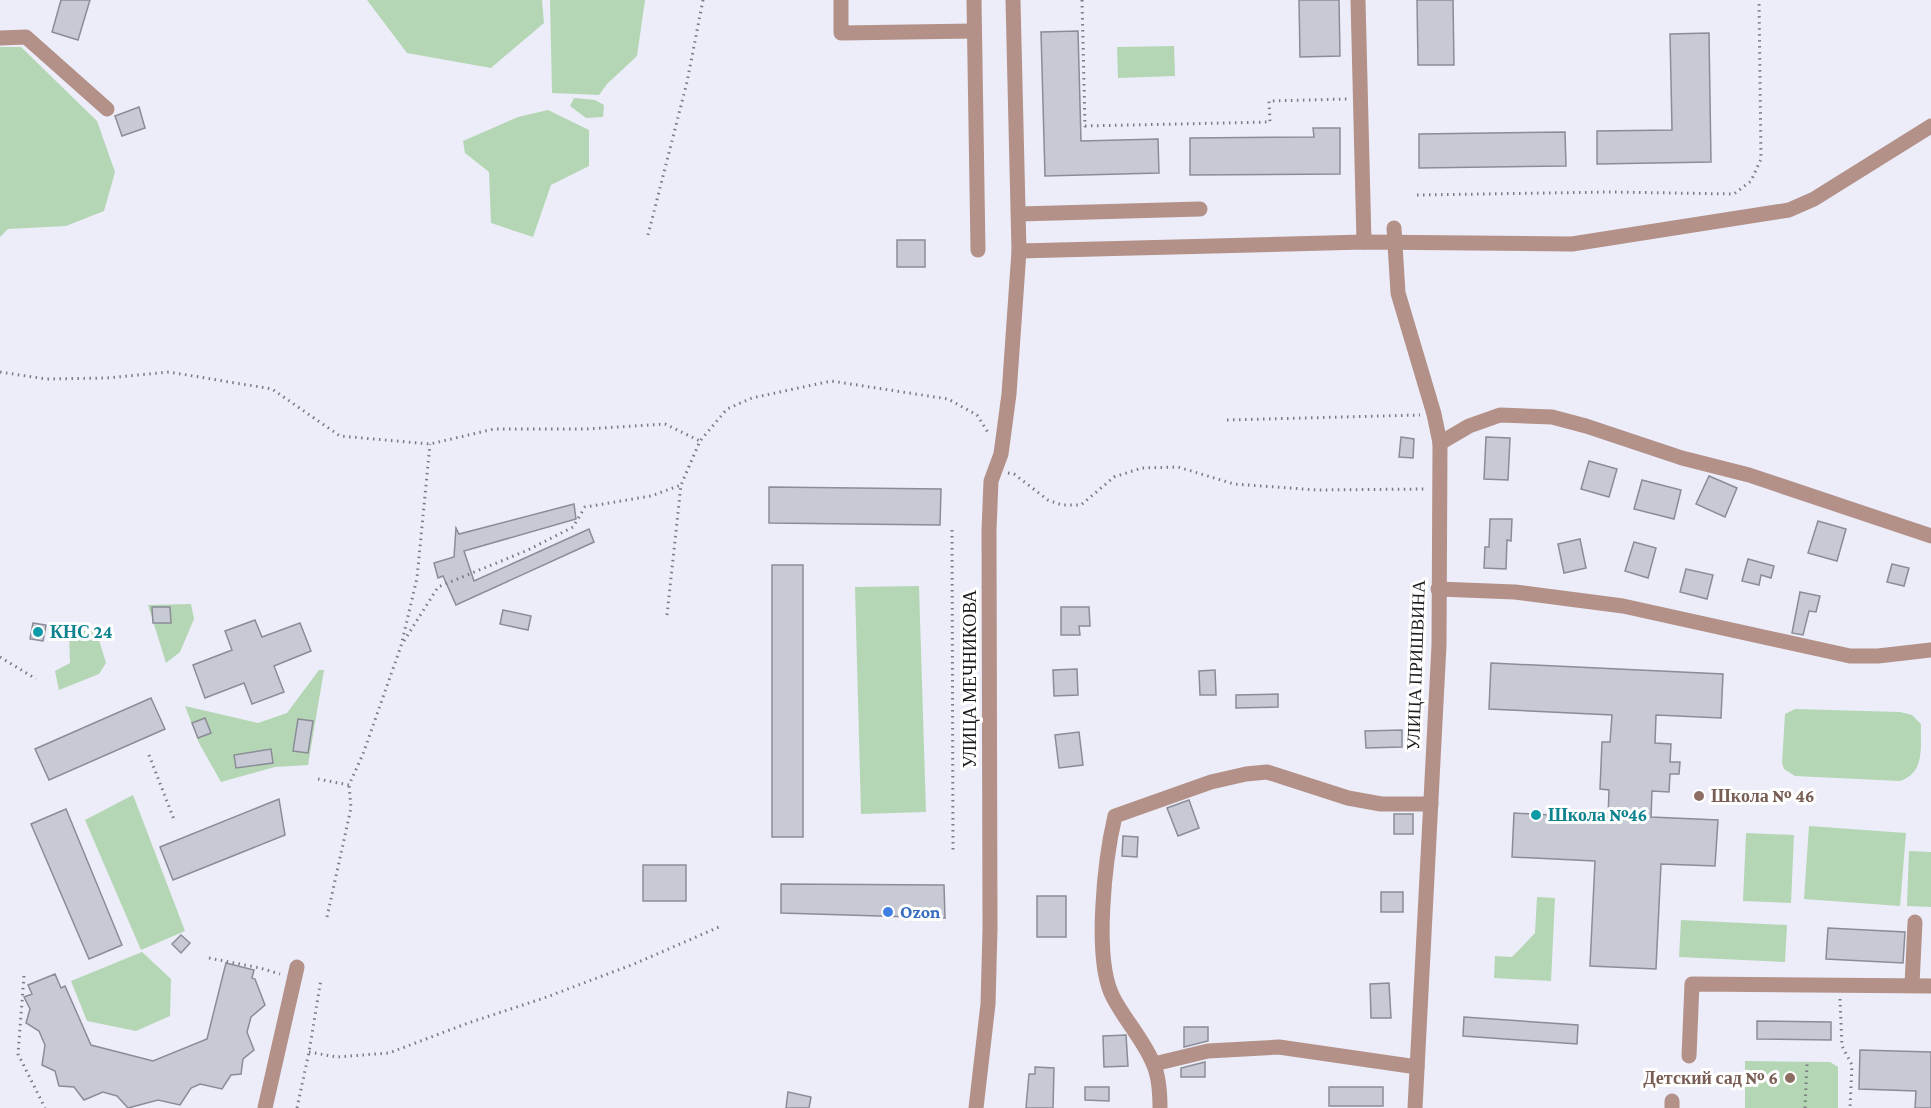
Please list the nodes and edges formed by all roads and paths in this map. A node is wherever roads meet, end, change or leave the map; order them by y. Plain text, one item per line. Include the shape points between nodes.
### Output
1 (703, 0) edge
2 (841, 0) edge
3 (974, 0) edge
4 (1012, 0) edge
5 (1082, 0) edge
6 (1358, 0) edge
7 (1759, 0) edge
8 (974, 31) junction
9 (0, 38) edge
10 (1361, 99) junction
11 (107, 109) dead end
12 (1931, 126) edge
13 (1417, 195) dead end
14 (1200, 209) dead end
15 (1018, 214) junction
16 (648, 235) dead end
17 (1394, 236) junction
18 (1364, 243) junction
19 (978, 250) dead end
20 (1019, 251) junction
21 (0, 372) edge
22 (1434, 414) junction
23 (1227, 420) dead end
24 (700, 441) junction
25 (1440, 443) junction
26 (430, 444) junction
27 (989, 445) dead end
28 (991, 481) junction
29 (681, 485) junction
30 (1439, 489) junction
31 (952, 530) dead end
32 (1931, 536) edge
33 (1438, 589) junction
34 (667, 615) dead end
35 (401, 646) junction
36 (1931, 650) edge
37 (0, 657) edge
38 (36, 679) dead end
39 (149, 755) dead end
40 (318, 779) dead end
41 (349, 785) junction
42 (1431, 804) junction
43 (175, 822) dead end
44 (953, 852) dead end
45 (327, 916) dead end
46 (1915, 922) dead end
47 (719, 927) dead end
48 (209, 958) dead end
49 (290, 972) joint
50 (24, 976) dead end
51 (321, 979) dead end
52 (1839, 985) junction
53 (1912, 985) junction
54 (1931, 986) edge
55 (309, 1052) junction
56 (1689, 1056) dead end
57 (1154, 1064) junction
58 (1806, 1064) dead end
59 (1417, 1067) junction
60 (45, 1108) edge
61 (265, 1108) edge
62 (297, 1108) edge
63 (976, 1108) edge
64 (1160, 1108) edge
65 (1415, 1108) edge
66 (1805, 1108) edge
67 (1850, 1108) edge

1 - 16 path via 687,82
2 - 8 street via 841,33
3 - 8 street
4 - 15 street, УЛИЦА МЕЧНИКОВА
5 - 10 path via 1085,126 1270,122 1269,101
6 - 10 street
7 - 13 path via 1761,159 1751,181 1734,194
8 - 19 street
9 - 11 street via 26,37
10 - 18 street
12 - 17 street via 1814,199 1789,210 1572,244
14 - 15 street
15 - 20 street, УЛИЦА МЕЧНИКОВА
17 - 18 street
17 - 22 street, УЛИЦА ПРИШВИНА via 1398,293
18 - 20 street
20 - 28 street, УЛИЦА МЕЧНИКОВА via 1003,444
21 - 26 path via 46,379 169,372 272,389 340,436
22 - 23 path
22 - 25 street, УЛИЦА ПРИШВИНА
24 - 26 path via 665,424 495,429
24 - 27 path via 727,409 752,398 831,381 948,399 977,415 989,433
24 - 29 path
25 - 30 street, УЛИЦА ПРИШВИНА
25 - 32 street via 1469,426 1500,415 1552,417 1749,475
26 - 35 path via 417,578
28 - 30 path via 999,473 1014,474 1048,500 1062,505 1081,505 1114,477 1142,468 1178,467 1234,484 1317,490
28 - 63 street, УЛИЦА МЕЧНИКОВА via 990,929 988,1004
29 - 34 path
29 - 35 path via 651,496 585,507 573,527 438,587
30 - 33 street, УЛИЦА ПРИШВИНА
31 - 44 path
33 - 36 street via 1515,592 1623,606 1850,656
33 - 42 street, УЛИЦА ПРИШВИНА
35 - 41 path
37 - 38 path
39 - 43 path
40 - 41 path
41 - 45 path via 351,808
42 - 57 street via 1381,804 1348,798 1267,772 1211,782 1115,816 1101,937 1104,966 1112,995
42 - 59 street, УЛИЦА ПРИШВИНА
46 - 53 street
47 - 55 path via 634,964 389,1053 338,1057
48 - 49 path
49 - 61 street
50 - 60 path via 18,1054
51 - 55 path
52 - 53 street
52 - 56 street via 1692,984
52 - 67 path via 1842,1046 1852,1065
53 - 54 street
55 - 62 path
57 - 59 street via 1208,1051 1279,1047
57 - 64 street
58 - 66 path
59 - 65 street, УЛИЦА ПРИШВИНА

